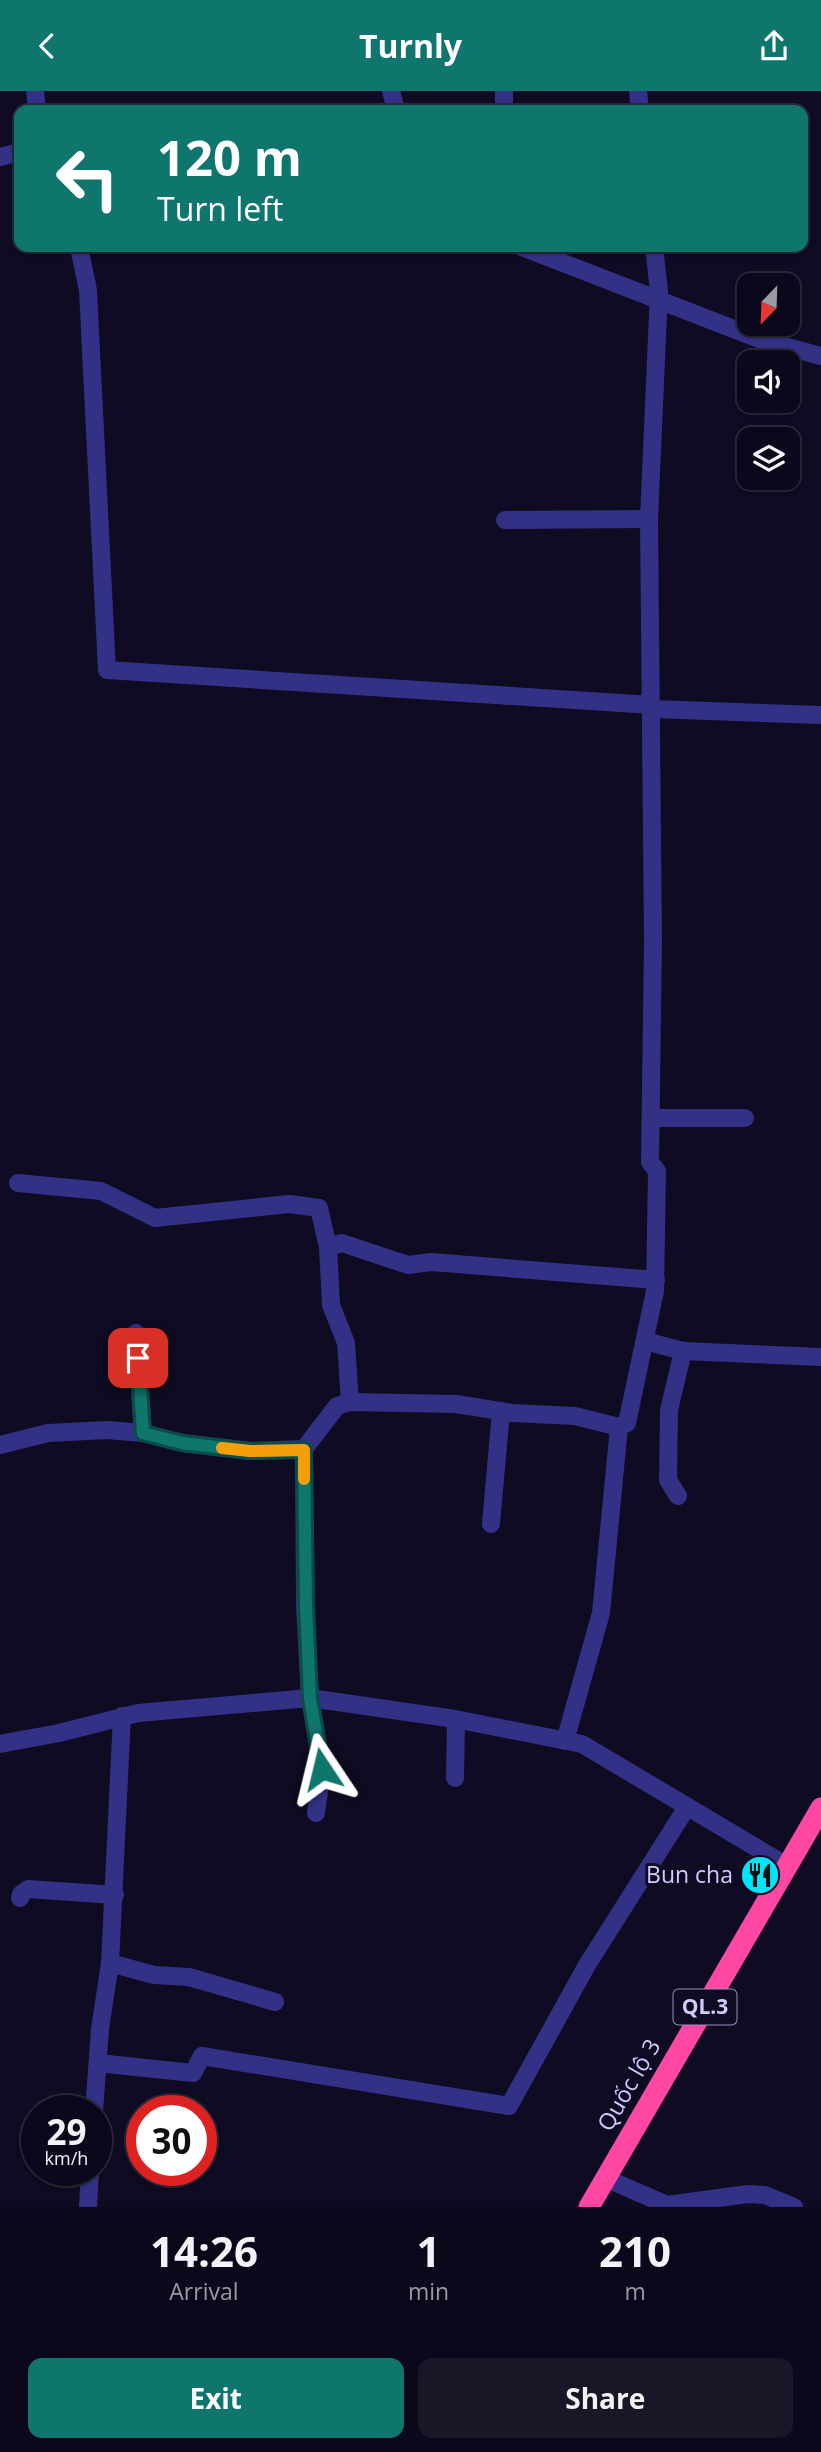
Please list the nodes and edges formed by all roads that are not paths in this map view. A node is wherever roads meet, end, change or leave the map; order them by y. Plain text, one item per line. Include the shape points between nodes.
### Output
1 (80, 252) edge
2 (535, 252) edge
3 (654, 252) edge
4 (659, 300) junction
5 (821, 356) edge
6 (649, 519) junction
7 (505, 520) dead end
8 (652, 707) junction
9 (821, 715) edge
10 (651, 1118) junction
11 (745, 1118) dead end
12 (18, 1183) dead end
13 (328, 1247) junction
14 (656, 1280) junction
15 (136, 1333) dead end
16 (645, 1341) junction
17 (683, 1351) junction
18 (821, 1357) edge
19 (350, 1402) junction
20 (501, 1411) junction
21 (619, 1427) junction
22 (143, 1433) junction
23 (0, 1445) edge
24 (304, 1450) junction
25 (678, 1496) dead end
26 (491, 1524) dead end
27 (310, 1698) junction
28 (121, 1716) junction
29 (456, 1720) junction
30 (565, 1741) junction
31 (0, 1744) edge
32 (455, 1777) dead end
33 (687, 1807) junction
34 (821, 1808) edge
35 (316, 1813) dead end
36 (787, 1866) junction
37 (115, 1895) junction
38 (20, 1898) dead end
39 (110, 1962) junction
40 (275, 2002) dead end
41 (98, 2063) junction
42 (95, 2095) edge
43 (605, 2178) junction
44 (89, 2186) edge
45 (88, 2207) edge
46 (589, 2207) edge
47 (794, 2207) edge

1 - 8 street via 88,290 107,670
2 - 4 street
3 - 4 street
4 - 5 street via 762,340
4 - 6 street
6 - 7 street
6 - 8 street
8 - 9 street
8 - 10 street
10 - 11 street
10 - 14 street via 650,1162 657,1171
12 - 13 street via 101,1191 155,1218 289,1204 319,1208
13 - 14 street via 342,1243 408,1265 431,1262
13 - 19 street via 331,1305 346,1343
14 - 16 street
15 - 22 street
16 - 17 street
16 - 21 street via 627,1423
17 - 18 street
17 - 25 street via 669,1410 668,1480
19 - 20 street via 456,1404
19 - 24 street via 337,1406
20 - 21 street via 575,1416
20 - 26 street
21 - 30 street via 601,1613
22 - 23 street via 48,1433
22 - 24 street via 250,1451
24 - 27 street
27 - 28 street
27 - 29 street
27 - 35 street via 322,1769
28 - 31 street
28 - 37 street
29 - 30 street
29 - 32 street
30 - 33 street via 582,1744
33 - 36 street
33 - 41 street via 587,1965 509,2106 202,2056 193,2073
34 - 36 highway, Quốc lộ 3 / QL.3
36 - 43 highway, Quốc lộ 3 / QL.3
37 - 38 street via 28,1889
37 - 39 street
39 - 40 street via 155,1975 189,1977
39 - 41 street
41 - 42 street
43 - 46 highway, Quốc lộ 3 / QL.3
43 - 47 street via 667,2205 748,2194 765,2195
44 - 45 street

